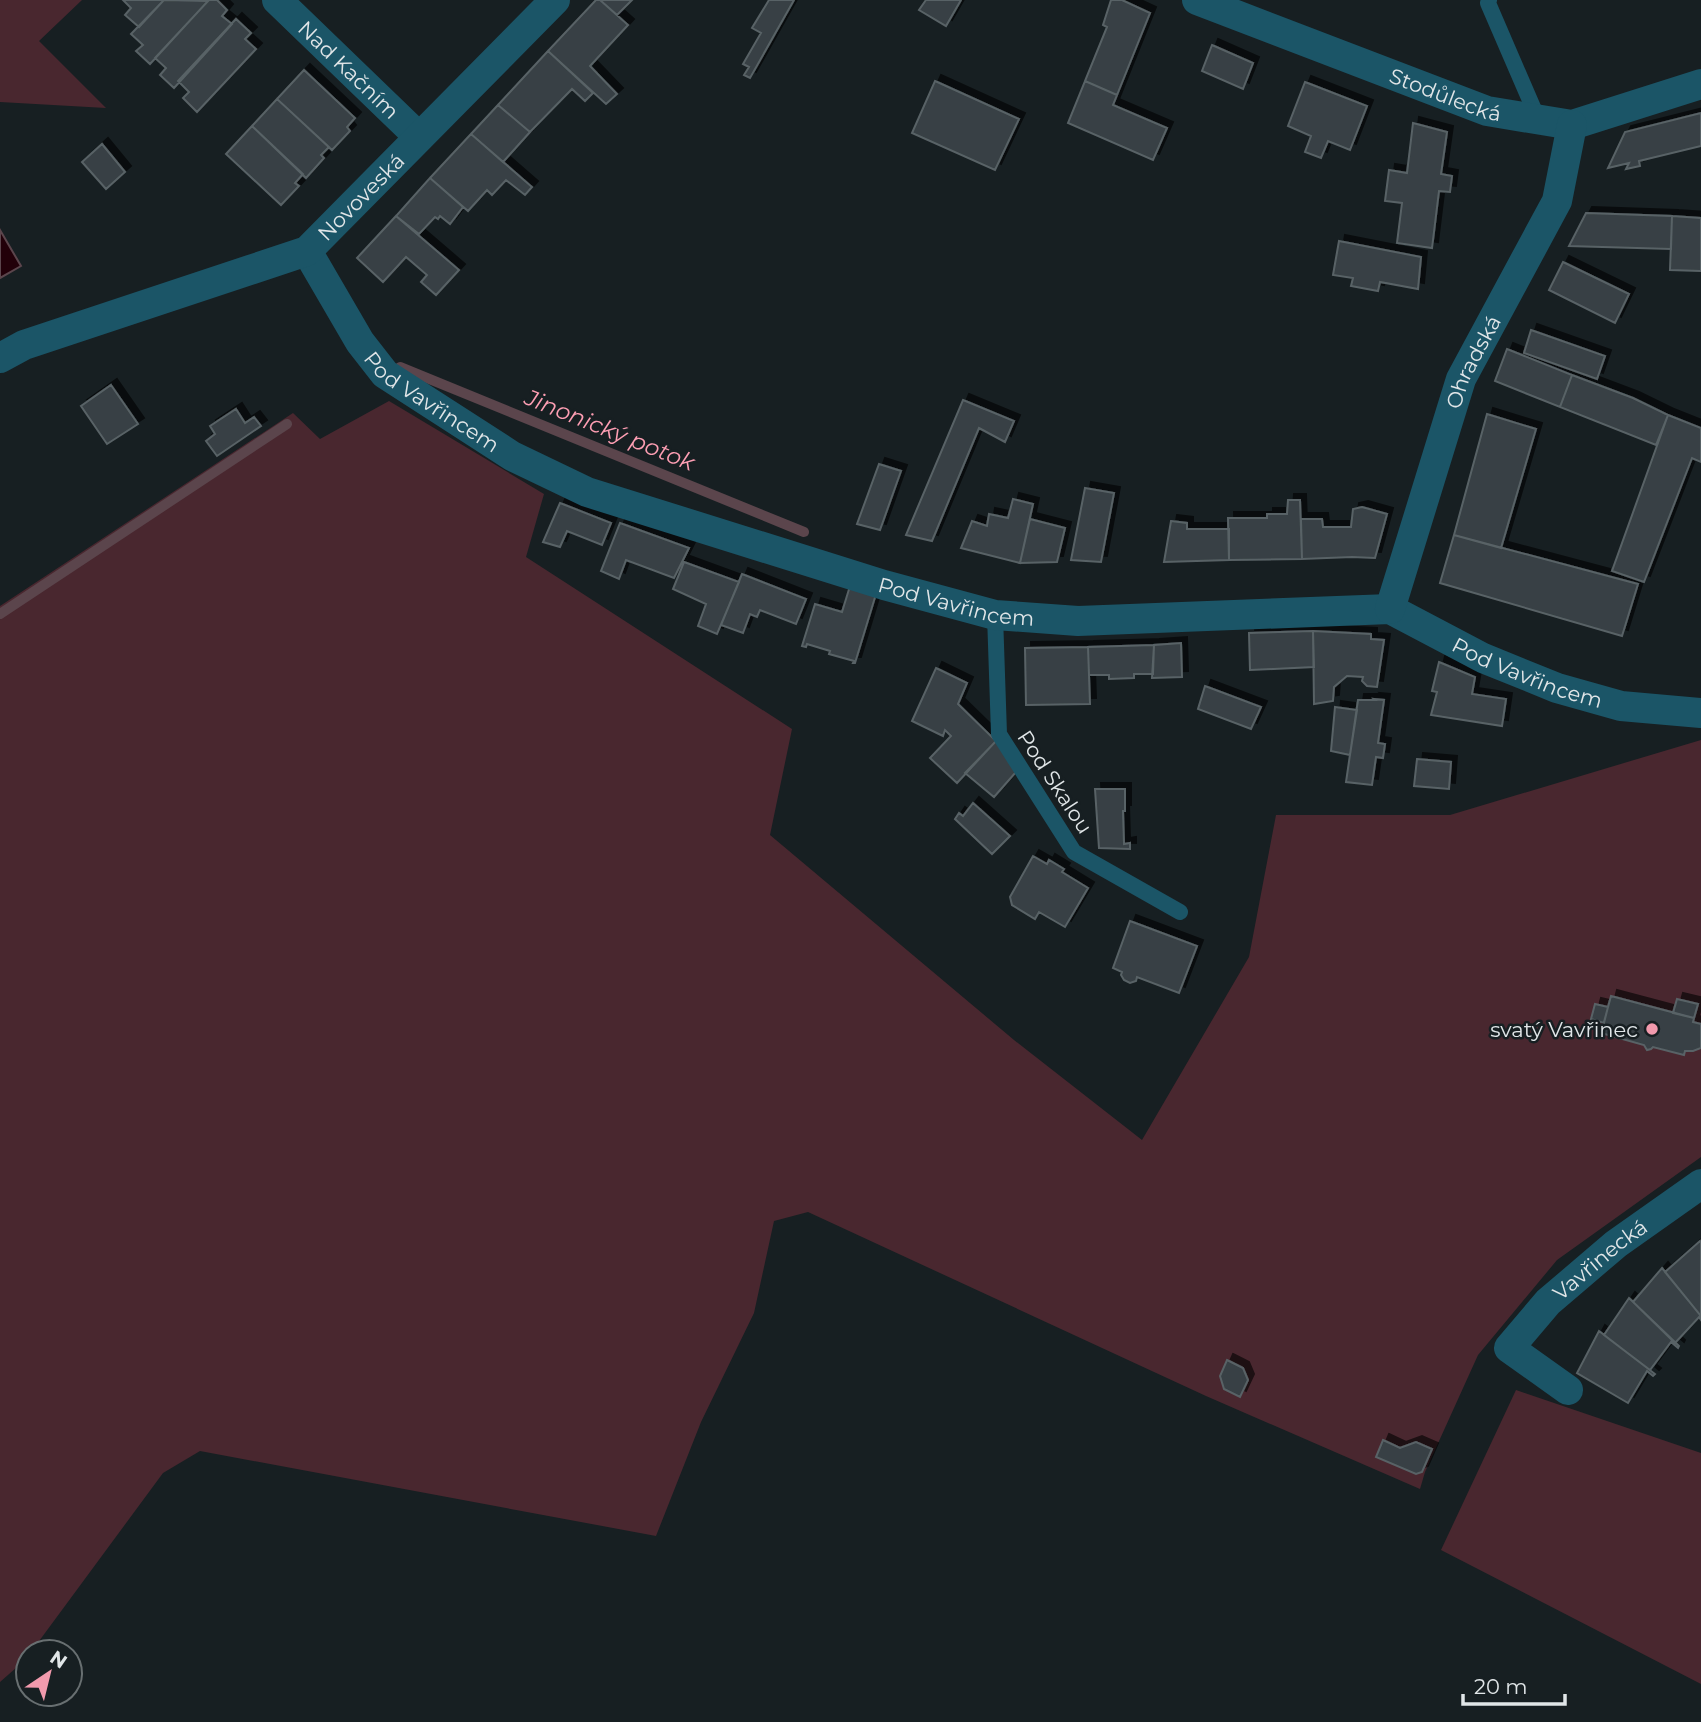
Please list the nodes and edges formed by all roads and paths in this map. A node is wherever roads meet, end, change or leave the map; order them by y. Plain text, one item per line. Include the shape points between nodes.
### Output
1 (277, 0) edge
2 (555, 0) edge
3 (1197, 0) edge
4 (1485, 1) edge
5 (1701, 84) edge
6 (1538, 119) junction
7 (1572, 125) junction
8 (419, 137) junction
9 (307, 251) junction
10 (0, 358) edge
11 (1390, 609) junction
12 (995, 615) junction
13 (1701, 713) edge
14 (1180, 912) dead end
15 (1701, 1184) edge
16 (1568, 1390) dead end

1 - 8 street, Nad Kačním
2 - 8 street, Novoveská
3 - 6 street, Stodůlecká via 1487,111
4 - 6 lane
5 - 7 street, Stodůlecká
6 - 7 street, Stodůlecká
7 - 11 street, Ohradská via 1557,201 1461,379
8 - 9 street, Novoveská
9 - 10 street, Novoveská via 24,345
9 - 12 street, Pod Vavřincem via 360,342 385,374 512,456 587,492
11 - 12 street, Pod Vavřincem via 1078,621
11 - 13 street, Pod Vavřincem via 1483,658 1557,688 1620,706
12 - 14 lane, Pod Skalou via 999,734 1074,852
15 - 16 street, Vavřinecká via 1616,1244 1548,1302 1509,1348

